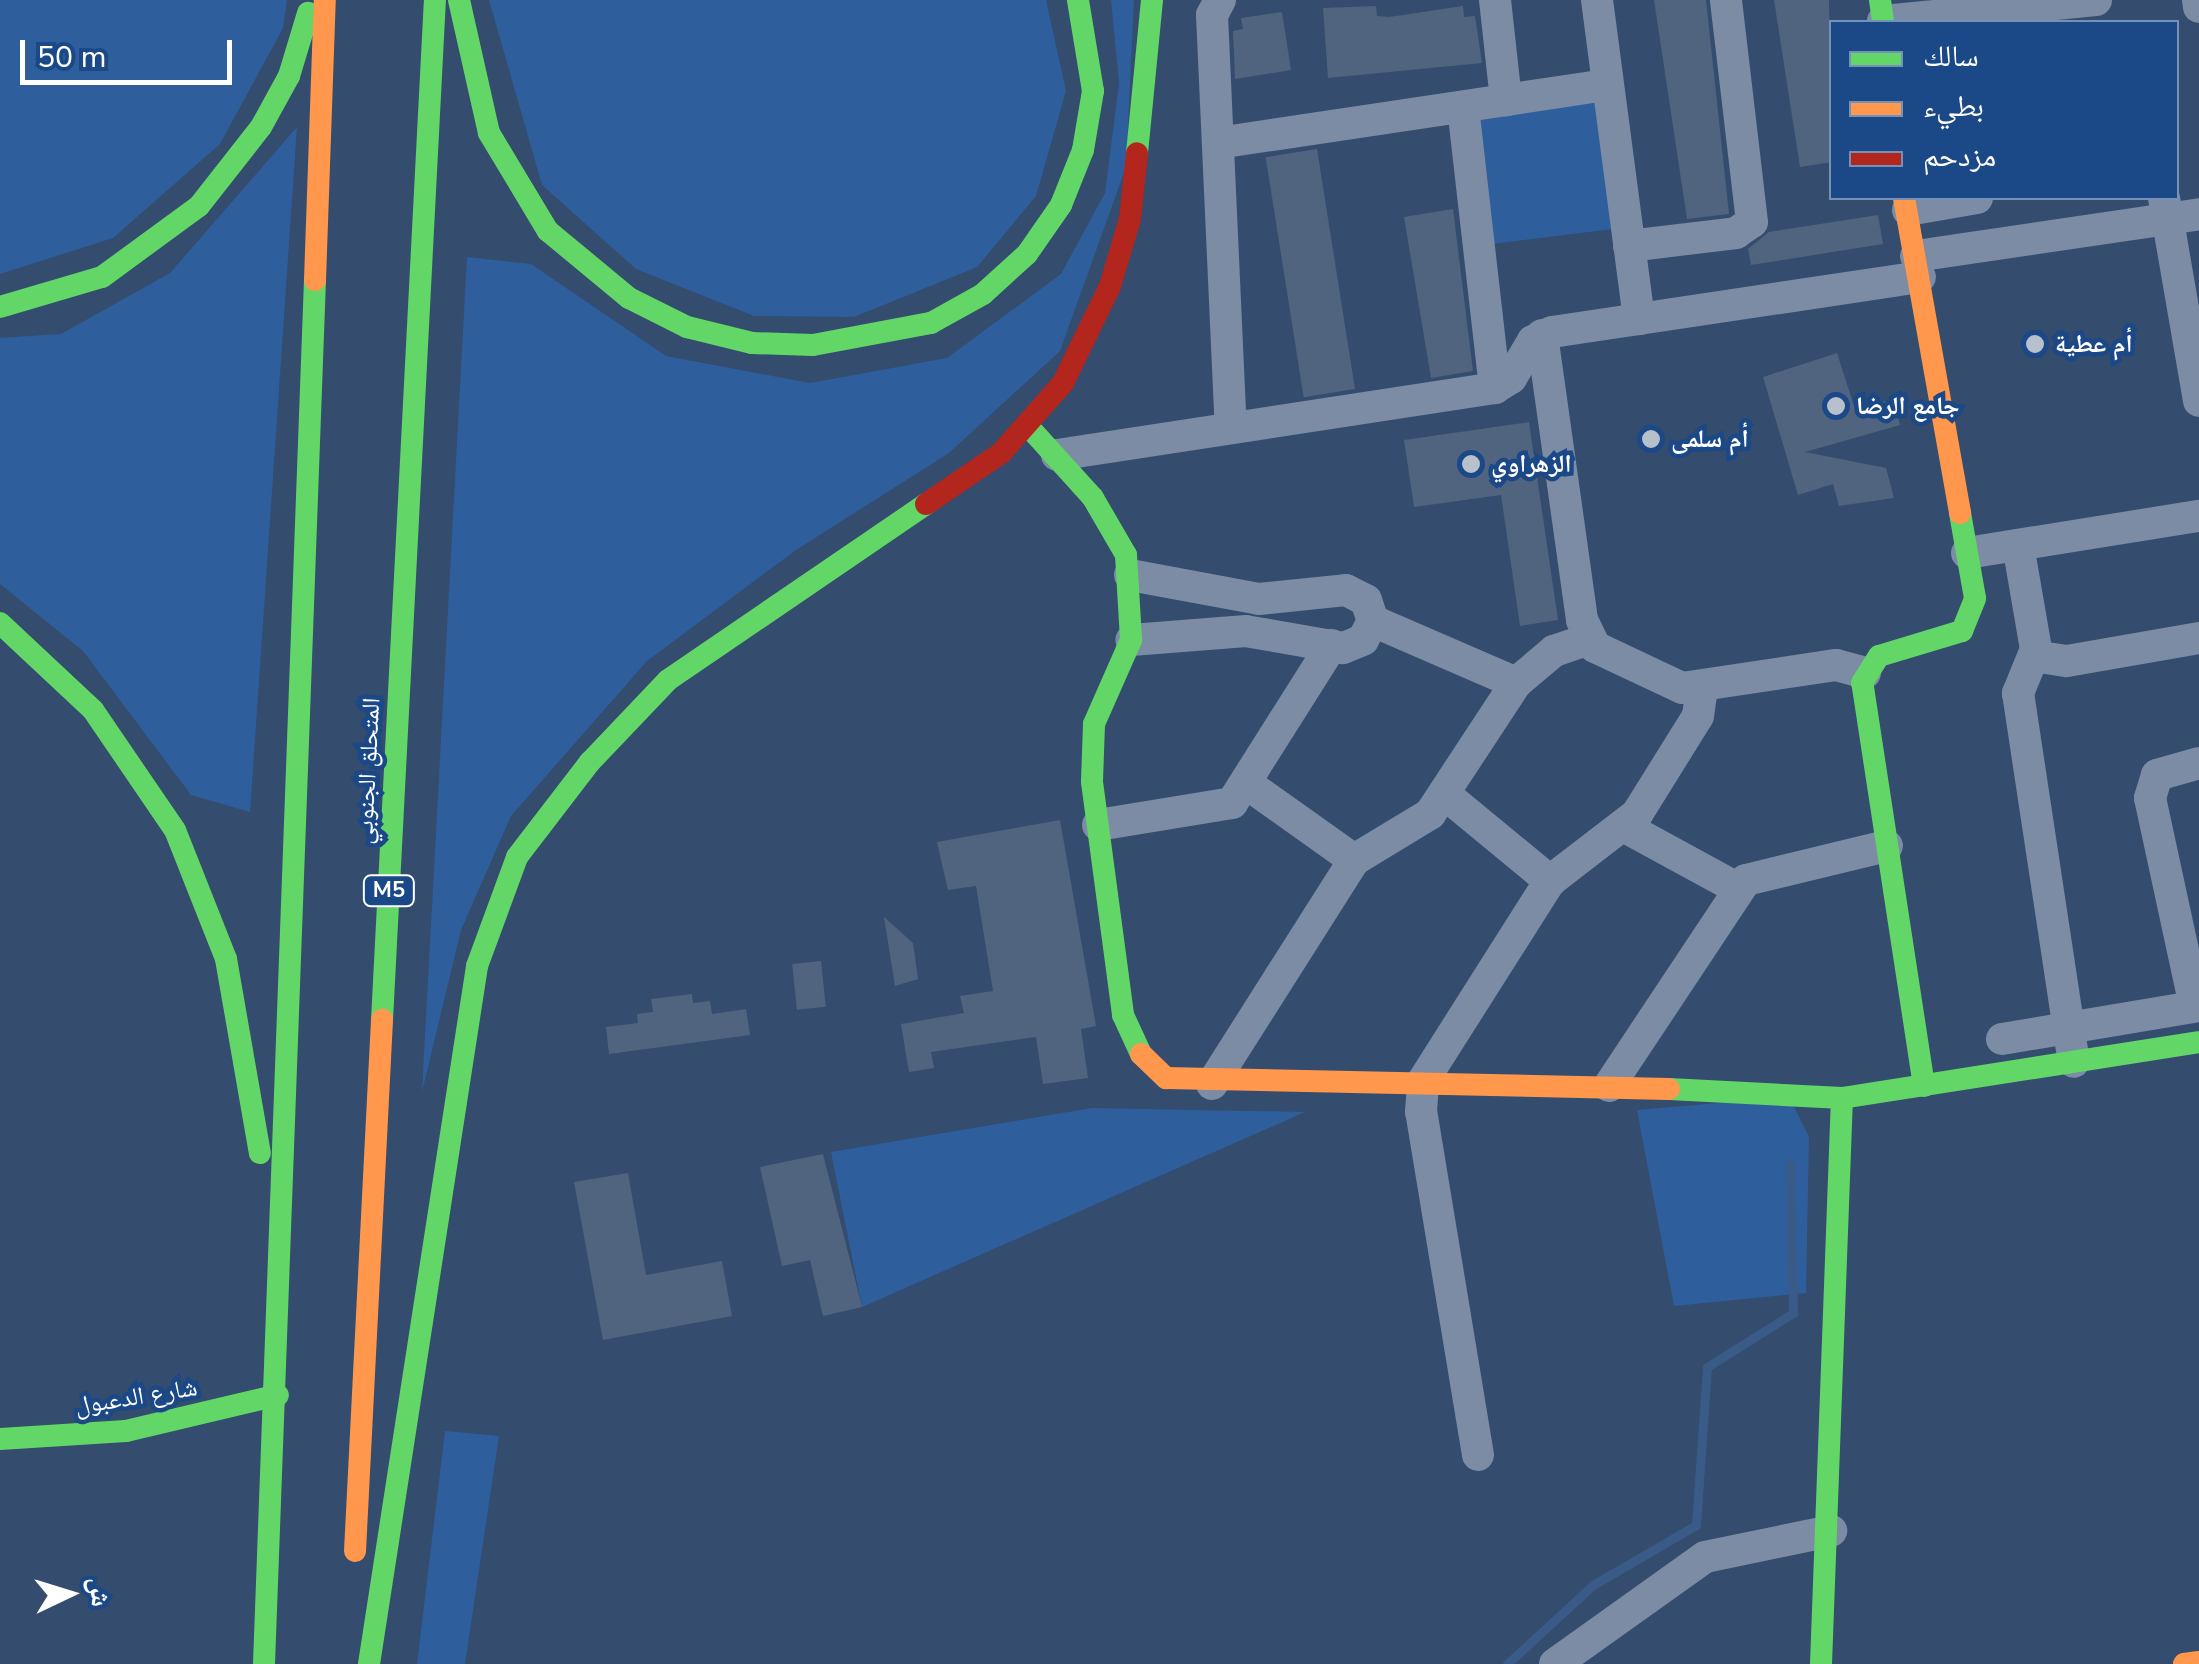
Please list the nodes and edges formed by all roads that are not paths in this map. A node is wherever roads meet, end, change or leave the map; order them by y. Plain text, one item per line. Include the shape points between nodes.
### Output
1 (311, 0) edge
2 (325, 0) edge
3 (435, 0) edge
4 (459, 0) edge
5 (1078, 0) edge
6 (1152, 0) edge
7 (1220, 0) edge
8 (1495, 0) edge
9 (1597, 0) edge
10 (1726, 0) edge
11 (2096, 0) edge
12 (1882, 14) edge
13 (1608, 86) junction
14 (1506, 100) junction
15 (1463, 107) junction
16 (1218, 143) junction
17 (1942, 200) edge
18 (1908, 202) edge
19 (2177, 210) edge
20 (1629, 246) junction
21 (1918, 266) junction
22 (0, 307) edge
23 (1639, 319) junction
24 (1542, 335) junction
25 (1494, 388) junction
26 (2199, 402) edge
27 (1028, 426) junction
28 (1232, 428) junction
29 (1057, 455) junction
30 (2199, 516) edge
31 (2018, 545) junction
32 (1967, 554) junction
33 (1130, 574) junction
34 (1210, 594) junction
35 (1373, 621) junction
36 (0, 623) edge
37 (1207, 632) junction
38 (2199, 638) edge
39 (1588, 639) junction
40 (1130, 640) junction
41 (1332, 645) junction
42 (2034, 656) junction
43 (1865, 672) junction
44 (1516, 683) junction
45 (1702, 687) junction
46 (2199, 763) edge
47 (1250, 786) junction
48 (1447, 796) junction
49 (1098, 825) junction
50 (1625, 827) junction
51 (1886, 846) junction
52 (1354, 860) junction
53 (1550, 880) junction
54 (1737, 888) junction
55 (2198, 1014) edge
56 (2069, 1028) junction
57 (2002, 1039) dead end
58 (2199, 1042) edge
59 (2074, 1062) junction
60 (1423, 1081) junction
61 (1212, 1084) junction
62 (1609, 1086) junction
63 (1924, 1086) junction
64 (1842, 1098) junction
65 (278, 1396) junction
66 (0, 1439) edge
67 (1478, 1456) dead end
68 (1830, 1531) junction
69 (2199, 1662) edge
70 (264, 1664) edge
71 (349, 1664) edge
72 (369, 1664) edge
73 (1556, 1664) edge
74 (1821, 1664) edge
75 (1838, 1664) edge
76 (2184, 1664) edge

1 - 22 main road via 289,76 261,127 198,206 102,277
2 - 65 main road
3 - 71 main road, المتحلق الجنوبي / M5
4 - 5 main road via 490,133 548,231 630,298 688,326 752,343 813,345 931,323 983,294 1027,254 1061,206 1083,150 1092,91
6 - 27 main road via 1130,219 1087,340
7 - 16 street via 1212,15
8 - 14 street
9 - 13 street
10 - 20 street via 1752,222 1736,232
11 - 12 street
13 - 14 street
13 - 20 street
14 - 15 street
15 - 16 street
15 - 25 street
16 - 28 street
17 - 18 street
18 - 21 main road
19 - 21 street
19 - 26 street
20 - 23 street
21 - 23 street
21 - 32 main road
23 - 24 street
24 - 25 street
24 - 39 street
25 - 28 street
27 - 29 main road
27 - 72 main road via 1001,453 668,680 590,762 517,857 477,966
28 - 29 street
29 - 33 main road via 1114,525
30 - 31 street
31 - 32 street
31 - 42 street
32 - 43 main road via 1970,622 1952,638 1880,656
33 - 34 street
33 - 40 main road
34 - 35 street via 1260,599 1346,590 1366,600
34 - 37 street
35 - 41 street via 1354,646
35 - 44 street
36 - 65 main road via 92,710 136,767 205,896 226,959 257,1120
37 - 40 street
37 - 41 street
38 - 42 street via 2067,661
39 - 44 street via 1554,650
39 - 45 street via 1664,684
40 - 49 main road via 1094,724
41 - 47 street
42 - 56 street via 2018,693
43 - 45 street via 1836,665
43 - 51 main road
44 - 48 street
45 - 50 street via 1698,716
46 - 55 street via 2157,775 2150,798
47 - 49 street via 1220,809
47 - 52 street
48 - 52 street
48 - 53 street
49 - 61 main road via 1134,1046 1148,1068 1166,1078
50 - 53 street
50 - 54 street
51 - 54 street via 1758,873
51 - 63 main road
52 - 61 street
53 - 60 street
54 - 62 street
55 - 56 street
56 - 57 street
56 - 59 street
58 - 59 main road
59 - 63 main road
60 - 61 main road
60 - 62 main road
60 - 67 street via 1421,1112
62 - 64 main road
63 - 64 main road
64 - 68 main road
65 - 66 main road, شارع الدعبول via 126,1431
65 - 70 main road
68 - 73 street via 1705,1557
68 - 74 main road via 1820,1590
68 - 75 main road via 1840,1590
69 - 76 main road

